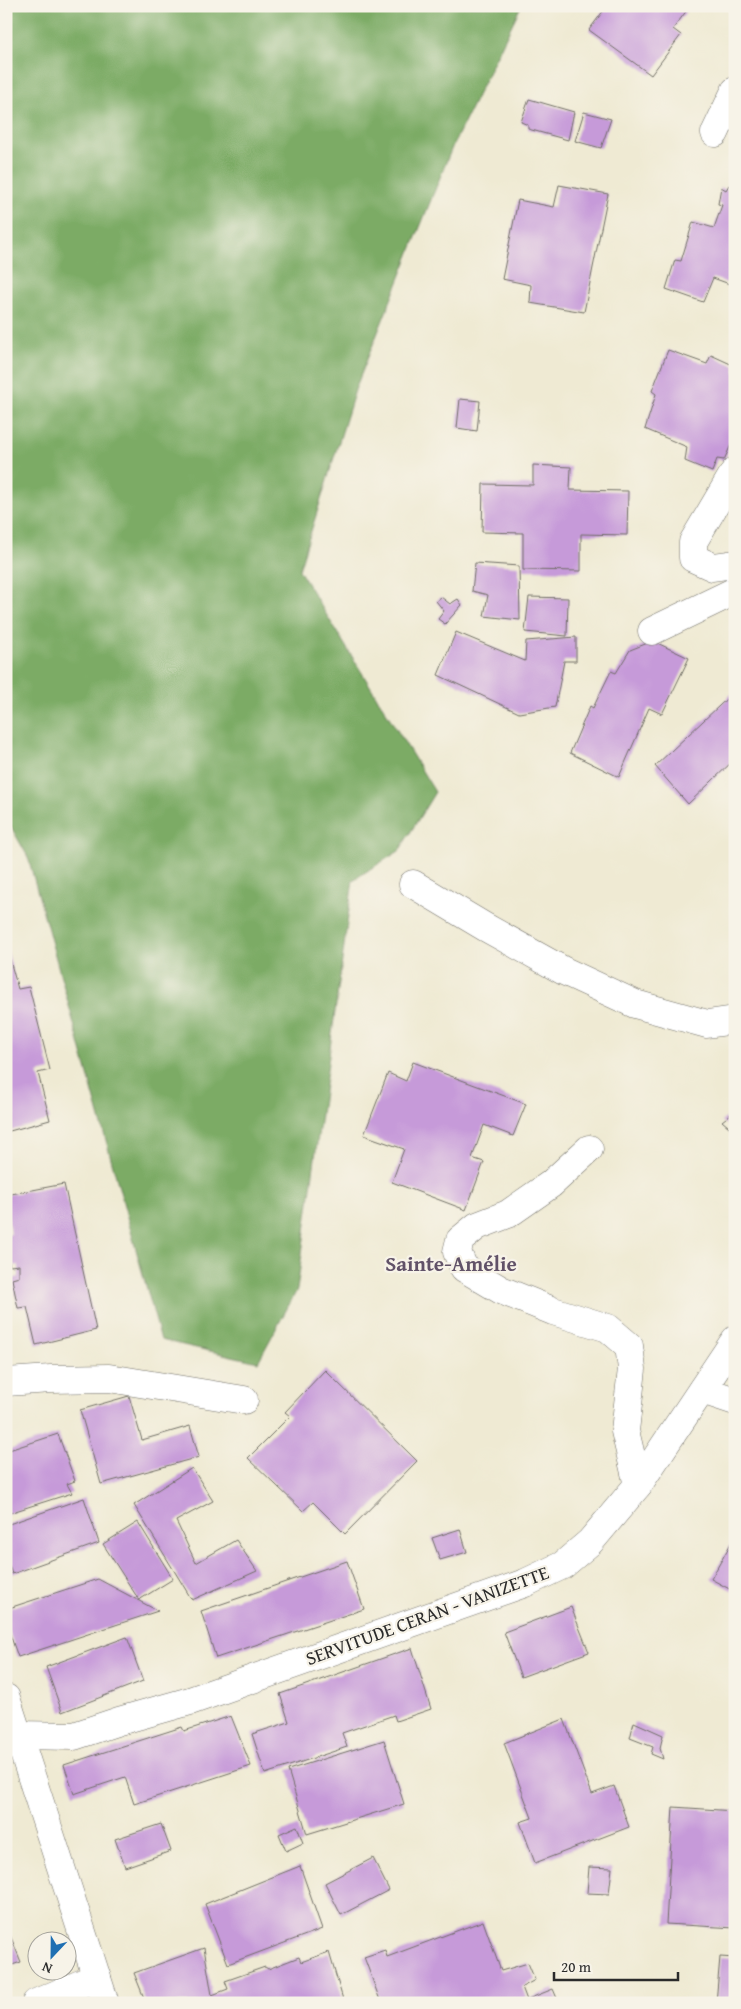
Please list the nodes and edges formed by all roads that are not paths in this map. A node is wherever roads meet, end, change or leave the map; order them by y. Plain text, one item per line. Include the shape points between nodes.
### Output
1 (735, 90) edge
2 (715, 132) dead end
3 (735, 471) edge
4 (735, 564) edge
5 (735, 591) edge
6 (652, 631) dead end
7 (413, 884) dead end
8 (735, 1020) edge
9 (589, 1149) dead end
10 (735, 1340) edge
11 (6, 1382) edge
12 (702, 1390) junction
13 (244, 1400) dead end
14 (735, 1401) edge
15 (638, 1485) junction
16 (6, 1698) edge
17 (18, 1735) junction
18 (97, 1977) junction
19 (36, 2003) edge
20 (105, 2003) edge

1 - 2 street
3 - 4 street via 693,542 693,558 713,567
5 - 6 street
7 - 8 street via 564,971 635,1004 707,1024
9 - 15 street via 552,1184 508,1214 477,1226 460,1240 456,1252 464,1268 501,1290 608,1328 629,1346 632,1369 625,1431
10 - 12 street, SERVITUDE CERAN - VANIZETTE
11 - 13 street via 109,1378
12 - 14 street
12 - 15 street, SERVITUDE CERAN - VANIZETTE
15 - 17 street, SERVITUDE CERAN - VANIZETTE via 590,1542 562,1565 525,1583 190,1701 74,1736
16 - 17 street
17 - 18 street
18 - 19 street
18 - 20 street

